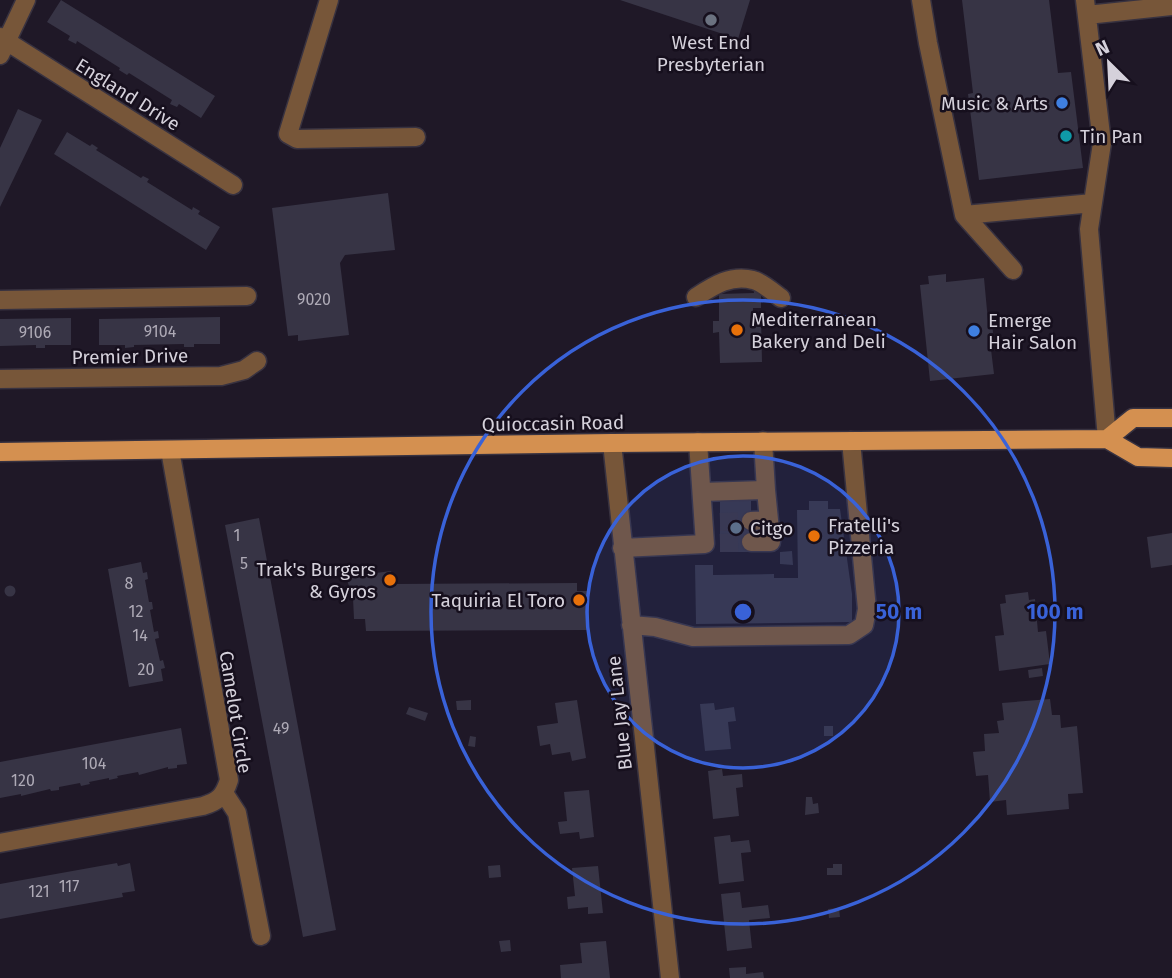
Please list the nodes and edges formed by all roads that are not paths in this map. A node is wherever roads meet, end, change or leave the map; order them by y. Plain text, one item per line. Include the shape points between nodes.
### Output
1 (26, 0) edge
2 (328, 0) edge
3 (921, 0) edge
4 (1172, 6) edge
5 (1086, 8) edge
6 (2, 45) edge
7 (416, 137) dead end
8 (233, 185) dead end
9 (1093, 202) junction
10 (964, 215) junction
11 (1013, 270) dead end
12 (247, 296) dead end
13 (696, 297) dead end
14 (781, 298) dead end
15 (0, 300) edge
16 (257, 361) dead end
17 (0, 379) edge
18 (1172, 418) edge
19 (1107, 439) junction
20 (851, 440) junction
21 (763, 441) junction
22 (698, 442) junction
23 (612, 443) junction
24 (170, 450) junction
25 (0, 452) edge
26 (1172, 458) edge
27 (766, 490) junction
28 (702, 492) junction
29 (751, 542) tunnel mouth
30 (622, 548) junction
31 (631, 625) junction
32 (225, 793) junction
33 (0, 843) edge
34 (261, 936) dead end
35 (670, 978) edge

1 - 6 street
2 - 7 street via 288,134 297,139
3 - 10 street
4 - 5 street
5 - 9 street via 1102,143
6 - 8 street, England Drive
9 - 10 street
9 - 19 street via 1089,229
10 - 11 street
12 - 15 street
13 - 14 street via 730,279 753,280
16 - 17 street, Premier Drive via 221,376
18 - 19 main road via 1133,418
19 - 20 main road, Quioccasin Road
19 - 26 main road via 1138,457
20 - 21 main road, Quioccasin Road
20 - 31 street via 867,609 864,625 849,635 693,637
21 - 22 main road, Quioccasin Road
21 - 27 street
22 - 23 main road, Quioccasin Road
22 - 28 street
23 - 24 main road, Quioccasin Road
23 - 30 street, Blue Jay Lane
24 - 25 main road, Quioccasin Road
24 - 32 street, Camelot Circle via 229,779
27 - 28 street
27 - 29 street via 760,520 771,542
28 - 30 street via 712,522 712,544
30 - 31 street, Blue Jay Lane
31 - 35 street, Blue Jay Lane
32 - 33 street, Camelot Circle via 218,802 203,806
32 - 34 street via 237,813

